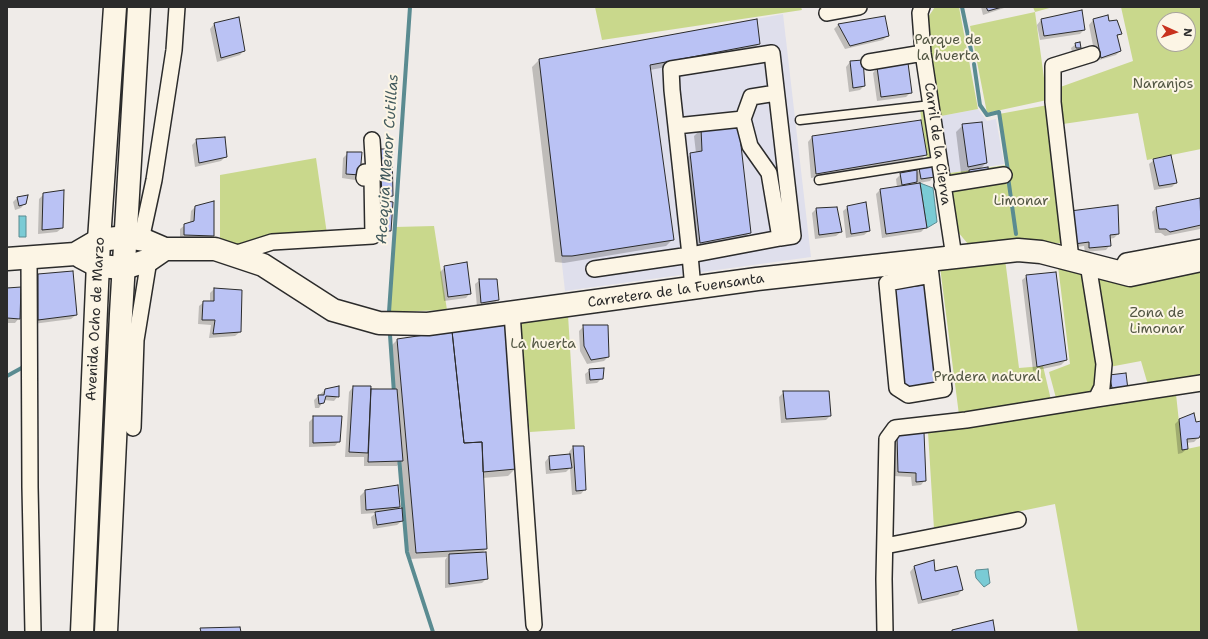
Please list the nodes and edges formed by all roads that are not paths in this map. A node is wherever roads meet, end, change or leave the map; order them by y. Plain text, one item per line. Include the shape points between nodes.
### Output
1 (115, 7) edge
2 (139, 7) edge
3 (177, 7) edge
4 (859, 7) edge
5 (922, 7) edge
6 (827, 13) dead end
7 (924, 53) junction
8 (1092, 54) dead end
9 (869, 62) dead end
10 (776, 93) junction
11 (931, 105) junction
12 (743, 119) junction
13 (800, 120) dead end
14 (372, 140) dead end
15 (939, 161) junction
16 (1004, 175) dead end
17 (819, 180) dead end
18 (942, 185) junction
19 (134, 238) junction
20 (780, 238) junction
21 (99, 240) junction
22 (1201, 247) edge
23 (75, 254) junction
24 (157, 255) junction
25 (231, 255) junction
26 (690, 255) junction
27 (29, 257) junction
28 (954, 257) junction
29 (7, 258) edge
30 (1201, 260) edge
31 (1080, 262) junction
32 (98, 266) junction
33 (124, 268) junction
34 (930, 268) junction
35 (594, 269) dead end
36 (1119, 272) junction
37 (693, 288) junction
38 (512, 314) junction
39 (1201, 383) edge
40 (1096, 399) junction
41 (133, 428) dead end
42 (1018, 520) dead end
43 (885, 546) junction
44 (534, 626) dead end
45 (34, 632) edge
46 (82, 632) edge
47 (106, 632) edge
48 (885, 632) edge

1 - 21 main road, Avenida Ocho de Marzo
2 - 19 main road, Avenida Ocho de Marzo
3 - 19 street via 173,57 154,180
4 - 6 street
5 - 7 street, Carril de la Cierva via 920,13
7 - 9 street
7 - 11 street, Carril de la Cierva
8 - 31 street via 1053,66 1052,96
10 - 12 street via 751,97
10 - 20 street via 793,236
10 - 26 street via 772,53 671,69
11 - 13 lane
11 - 15 street, Carril de la Cierva
12 - 20 street via 750,146 769,172
12 - 26 street via 676,126
14 - 25 street via 374,172 365,172 364,178 372,177 373,236 272,242
15 - 17 lane
15 - 18 street, Carril de la Cierva
16 - 18 street
18 - 28 street, Carril de la Cierva
19 - 21 main road
19 - 24 main road
19 - 33 main road, Avenida Ocho de Marzo
20 - 26 street
21 - 23 main road
21 - 32 main road, Avenida Ocho de Marzo
22 - 36 street via 1126,261
23 - 27 main road
23 - 32 main road
24 - 25 main road, Carretera de la Fuensanta via 215,249
24 - 33 main road
24 - 41 street via 136,340
25 - 38 main road, Carretera de la Fuensanta via 263,266 333,310 379,324 428,324
26 - 35 street
26 - 37 street
27 - 29 main road
27 - 45 street via 30,487
28 - 31 main road, Carretera de la Fuensanta via 1018,250 1041,252
28 - 34 main road, Carretera de la Fuensanta
30 - 36 main road, Carretera de la Fuensanta via 1130,275
31 - 36 main road, Carretera de la Fuensanta
31 - 40 street via 1104,364 1102,387
32 - 33 main road
32 - 46 main road, Avenida Ocho de Marzo
33 - 47 main road, Avenida Ocho de Marzo
34 - 34 street via 944,389 908,395 897,388 887,283
34 - 37 main road, Carretera de la Fuensanta via 757,279
37 - 38 main road, Carretera de la Fuensanta
38 - 44 street
39 - 40 street
40 - 43 street via 966,420 895,428 887,439
42 - 43 street
43 - 48 street

